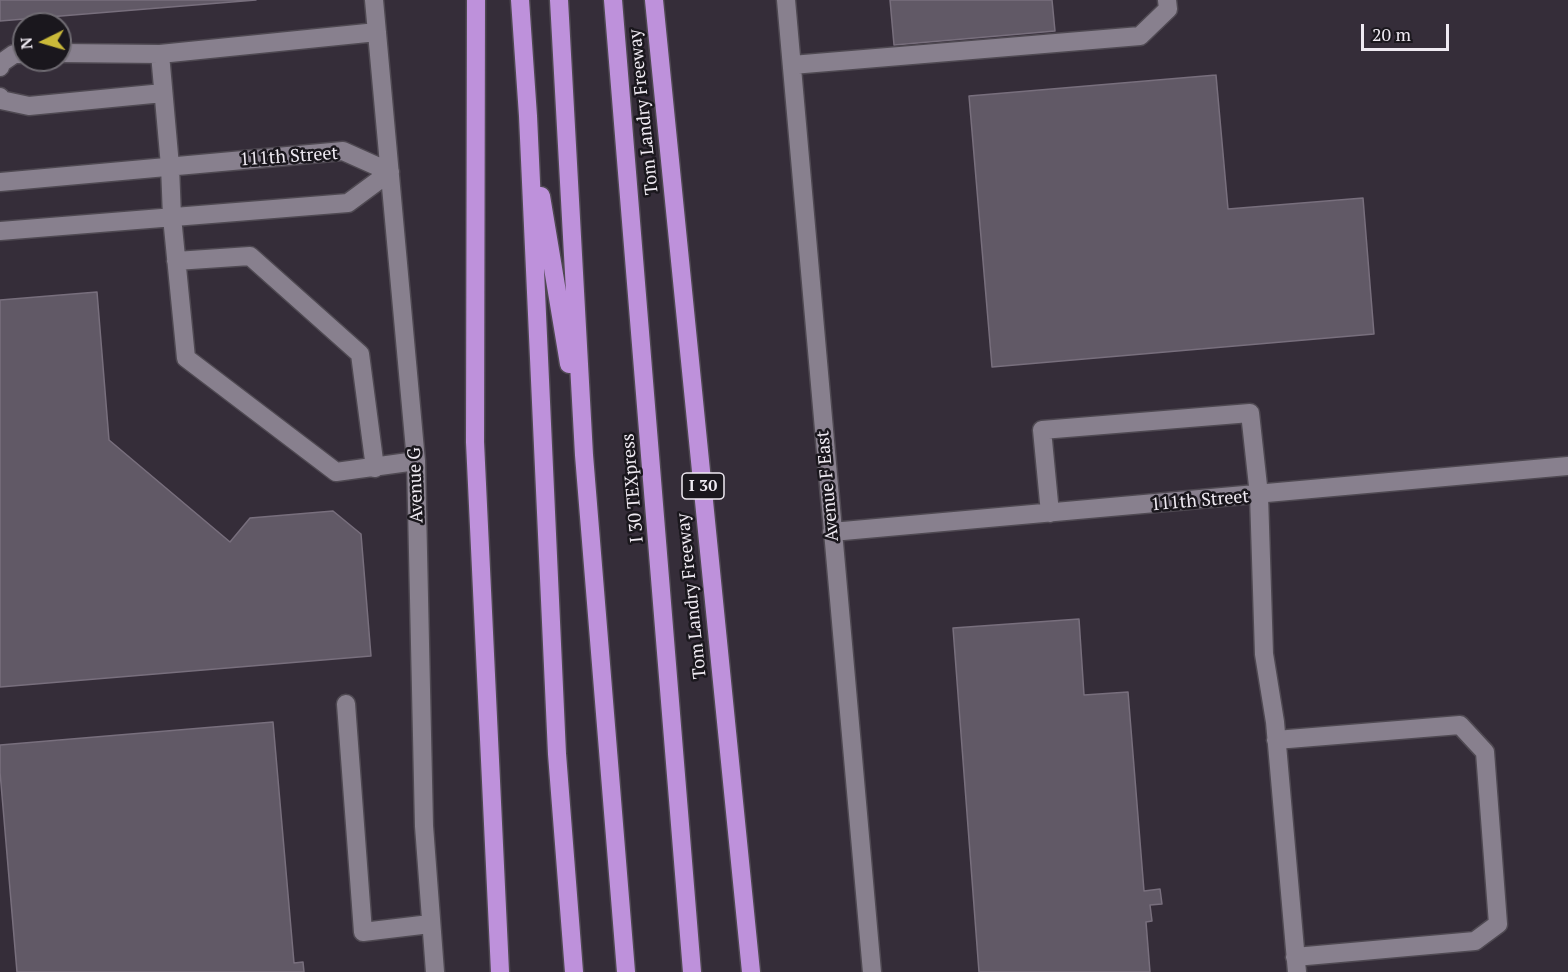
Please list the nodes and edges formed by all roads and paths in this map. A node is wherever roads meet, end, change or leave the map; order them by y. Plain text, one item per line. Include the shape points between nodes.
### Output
1 (375, 0) edge
2 (476, 0) edge
3 (520, 0) edge
4 (559, 0) edge
5 (613, 0) edge
6 (654, 0) edge
7 (786, 0) edge
8 (1167, 0) edge
9 (377, 32) junction
10 (72, 53) edge
11 (160, 54) junction
12 (12, 55) edge
13 (792, 65) junction
14 (0, 67) edge
15 (163, 93) junction
16 (0, 97) edge
17 (528, 116) junction
18 (170, 166) junction
19 (390, 172) junction
20 (0, 182) edge
21 (172, 217) junction
22 (0, 231) edge
23 (176, 261) junction
24 (584, 455) junction
25 (416, 460) junction
26 (1568, 466) edge
27 (375, 468) junction
28 (1259, 495) junction
29 (1050, 513) junction
30 (832, 532) junction
31 (346, 704) dead end
32 (1276, 740) junction
33 (430, 924) junction
34 (1296, 965) edge
35 (435, 972) edge
36 (501, 972) edge
37 (574, 972) edge
38 (626, 972) edge
39 (692, 972) edge
40 (751, 972) edge
41 (872, 972) edge

1 - 9 street, Avenue G
2 - 36 highway via 475,442
3 - 17 highway
4 - 24 highway
5 - 39 highway, I 30 TEXpress
6 - 40 highway, Tom Landry Freeway / I 30
7 - 13 street, Avenue F East
8 - 13 street via 1168,9 1140,36
9 - 11 street
9 - 19 street, Avenue G
10 - 11 street
11 - 15 street
12 - 14 street
13 - 30 street, Avenue F East
15 - 16 street via 29,106
15 - 18 street
17 - 24 highway
17 - 37 highway via 557,754
18 - 19 street, 111th Street via 343,151
18 - 20 street, 111th Street
18 - 21 street
19 - 21 street via 348,203
19 - 25 street, Avenue G
21 - 22 street
21 - 23 street
23 - 27 street via 186,358 336,472
23 - 27 street via 250,256 360,354
24 - 38 highway
25 - 27 street
25 - 33 street, Avenue G via 424,826
26 - 28 street, 111th Street
28 - 29 street, 111th Street
28 - 29 street via 1250,412 1042,430
28 - 32 street via 1263,654
29 - 30 street, 111th Street
30 - 41 street, Avenue F East
31 - 33 street via 363,932
32 - 34 street
32 - 34 street via 1460,725 1485,752 1498,924 1475,941
33 - 35 street, Avenue G

